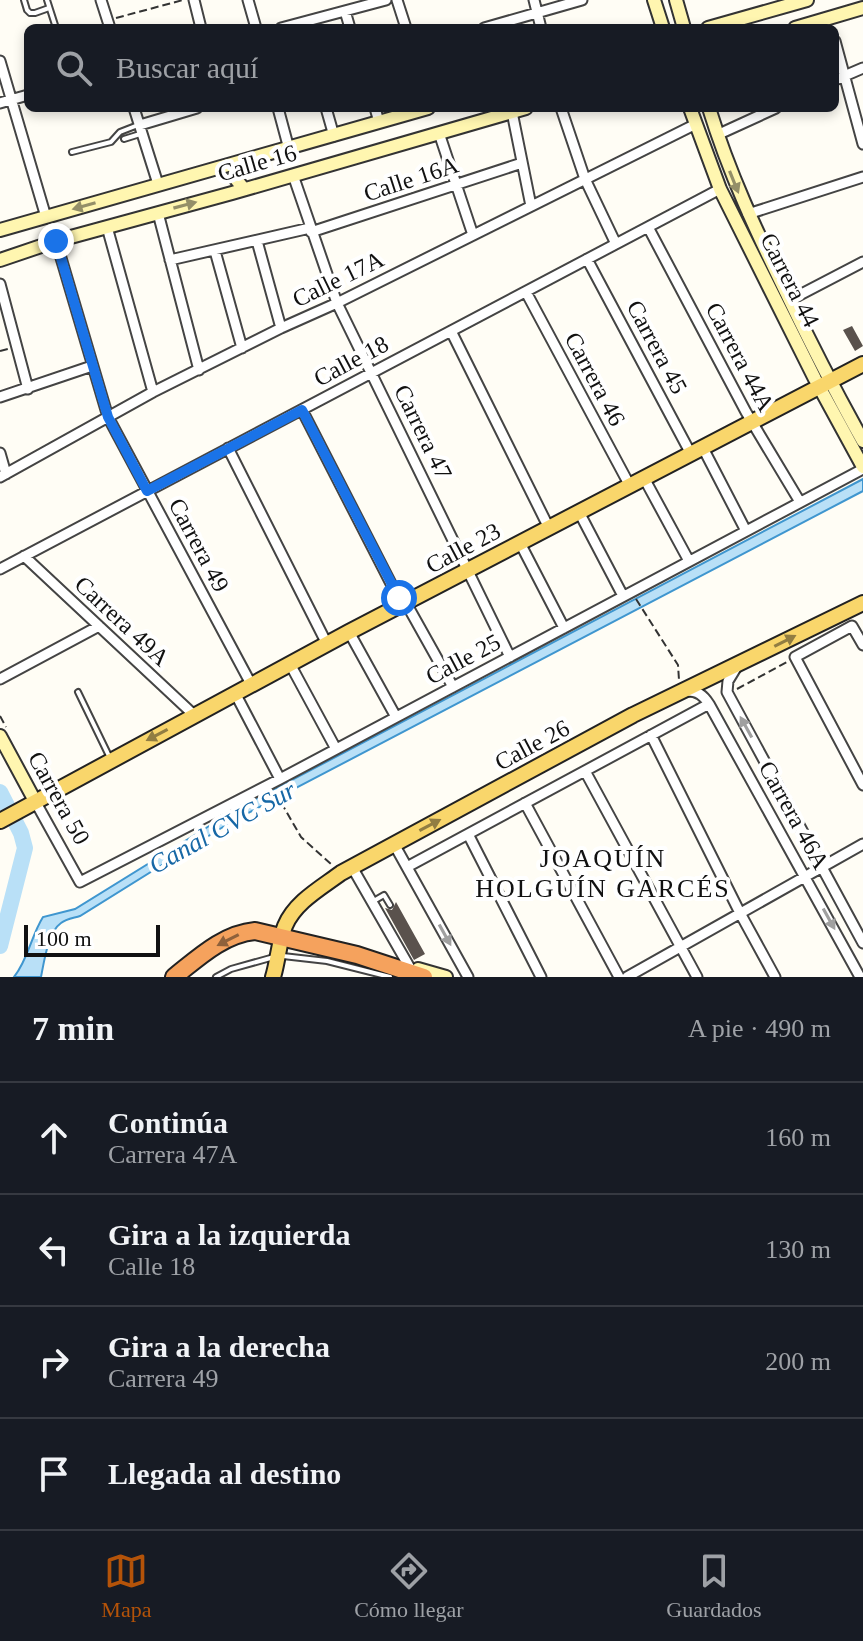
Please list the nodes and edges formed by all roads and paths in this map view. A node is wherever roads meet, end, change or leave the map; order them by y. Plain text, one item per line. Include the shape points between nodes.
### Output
1 (24, 0) edge
2 (47, 0) edge
3 (101, 0) edge
4 (183, 0) edge
5 (194, 0) edge
6 (248, 0) edge
7 (386, 0) edge
8 (397, 0) edge
9 (534, 0) edge
10 (582, 0) edge
11 (676, 0) edge
12 (807, 0) edge
13 (654, 2) edge
14 (49, 8) junction
15 (863, 8) edge
16 (345, 11) junction
17 (537, 13) junction
18 (830, 23) edge
19 (55, 24) edge
20 (108, 24) edge
21 (200, 24) edge
22 (255, 24) edge
23 (304, 24) edge
24 (349, 24) edge
25 (405, 24) edge
26 (498, 24) edge
27 (540, 24) edge
28 (652, 24) edge
29 (662, 24) edge
30 (683, 24) edge
31 (722, 24) edge
32 (0, 61) edge
33 (863, 68) edge
34 (840, 78) edge
35 (24, 96) edge
36 (11, 100) junction
37 (0, 103) edge
38 (135, 112) edge
39 (186, 112) edge
40 (279, 112) edge
41 (327, 112) edge
42 (376, 112) edge
43 (414, 112) edge
44 (512, 112) joint
45 (562, 112) edge
46 (692, 112) edge
47 (710, 112) edge
48 (767, 112) edge
49 (379, 122) junction
50 (696, 124) junction
51 (141, 129) junction
52 (439, 133) junction
53 (717, 135) junction
54 (334, 136) junction
55 (124, 139) dead end
56 (863, 144) edge
57 (289, 149) junction
58 (72, 152) dead end
59 (522, 163) junction
60 (230, 165) junction
61 (293, 175) junction
62 (863, 177) edge
63 (585, 179) junction
64 (158, 184) junction
65 (456, 185) junction
66 (720, 189) junction
67 (238, 191) junction
68 (531, 206) junction
69 (158, 213) junction
70 (748, 214) junction
71 (46, 217) junction
72 (107, 227) junction
73 (648, 227) junction
74 (0, 230) edge
75 (311, 230) junction
76 (473, 235) junction
77 (56, 241) junction
78 (257, 241) junction
79 (616, 244) junction
80 (215, 251) junction
81 (587, 259) junction
82 (0, 260) edge
83 (170, 260) junction
84 (863, 262) edge
85 (0, 284) edge
86 (526, 292) junction
87 (790, 300) junction
88 (337, 303) junction
89 (281, 328) junction
90 (451, 331) junction
91 (242, 348) junction
92 (863, 364) edge
93 (92, 366) junction
94 (199, 370) junction
95 (372, 373) junction
96 (824, 384) junction
97 (28, 389) junction
98 (153, 392) junction
99 (0, 397) edge
100 (302, 410) junction
101 (108, 417) junction
102 (752, 422) junction
103 (863, 441) edge
104 (228, 448) junction
105 (697, 451) junction
106 (0, 453) edge
107 (863, 468) edge
108 (3, 475) edge
109 (644, 478) junction
110 (630, 486) junction
111 (147, 491) junction
112 (800, 502) junction
113 (579, 512) junction
114 (549, 528) junction
115 (746, 531) junction
116 (520, 543) junction
117 (24, 556) junction
118 (689, 561) junction
119 (0, 569) edge
120 (468, 570) junction
121 (628, 595) junction
122 (863, 603) edge
123 (404, 604) junction
124 (99, 626) junction
125 (564, 628) junction
126 (349, 632) junction
127 (327, 644) junction
128 (863, 645) edge
129 (510, 657) junction
130 (795, 657) junction
131 (290, 664) junction
132 (678, 665) dead end
133 (738, 665) junction
134 (0, 679) edge
135 (251, 684) junction
136 (453, 687) junction
137 (737, 689) dead end
138 (78, 692) dead end
139 (235, 693) junction
140 (680, 693) junction
141 (709, 704) junction
142 (194, 715) junction
143 (396, 717) junction
144 (651, 735) junction
145 (0, 736) edge
146 (336, 749) junction
147 (111, 760) junction
148 (585, 771) junction
149 (280, 779) junction
150 (863, 785) edge
151 (273, 788) dead end
152 (32, 803) junction
153 (525, 803) junction
154 (2, 820) edge
155 (468, 834) junction
156 (394, 844) junction
157 (863, 844) edge
158 (407, 867) junction
159 (822, 867) junction
160 (347, 870) junction
161 (806, 876) junction
162 (80, 882) joint
163 (372, 902) junction
164 (390, 905) dead end
165 (740, 913) junction
166 (262, 932) junction
167 (282, 936) junction
168 (863, 943) edge
169 (680, 947) junction
170 (279, 956) junction
171 (417, 972) edge
172 (174, 977) edge
173 (216, 977) edge
174 (273, 977) edge
175 (390, 977) edge
176 (446, 977) edge
177 (468, 977) edge
178 (541, 977) edge
179 (619, 977) edge
180 (627, 977) edge
181 (697, 977) edge
182 (775, 977) edge
183 (860, 977) edge

1 - 14 lane via 30,13
2 - 14 lane
3 - 20 street
4 - 20 path
5 - 21 street
6 - 22 street
7 - 16 street
8 - 25 street
9 - 17 street
10 - 17 street
11 - 30 street
12 - 31 street
13 - 28 street
13 - 29 street
14 - 19 lane
15 - 18 street
16 - 23 street
16 - 24 street
17 - 26 street
17 - 27 street
32 - 36 street
33 - 34 street
34 - 56 street
35 - 36 street
36 - 37 street
36 - 71 street
38 - 51 street
39 - 51 street
40 - 57 street
41 - 54 street
42 - 49 street
43 - 49 street, Calle 16
44 - 52 street, Calle 16
44 - 59 street
45 - 63 street
46 - 50 street, Carrera 44
47 - 53 street, Carrera 44
48 - 53 street
49 - 54 street, Calle 16
50 - 63 street, Calle 17A
50 - 66 street, Carrera 44
51 - 55 lane
51 - 58 lane
51 - 64 street
52 - 61 street, Calle 16
52 - 65 street
53 -> 70 street, Carrera 44
54 - 57 street, Calle 16
57 - 60 street, Calle 16
59 - 65 street, Calle 16A
59 - 68 street
60 - 64 street, Calle 16
60 - 67 street
61 - 67 street, Calle 16
61 - 75 street, Carrera 47
62 - 70 street
63 - 68 street, Calle 17A
63 - 79 street
64 -> 71 street, Calle 16
65 - 75 street, Calle 16A
65 - 76 street
66 - 73 street, Calle 18
66 - 96 street, Carrera 44
69 -> 67 street, Calle 16
68 - 76 street, Calle 17A
69 - 72 street, Calle 16
69 - 83 street
70 - 87 street, Carrera 44
71 - 74 street, Calle 16
72 - 77 street, Calle 16
72 - 98 street
73 - 79 street, Calle 18
73 - 102 street, Carrera 44A
75 - 78 street, Calle 16A
75 - 88 street, Carrera 47
76 - 88 street, Calle 17A
77 - 82 street, Calle 16
77 - 93 street, Carrera 49
78 - 80 street, Calle 16A
78 - 89 street
79 - 81 street, Calle 18
80 - 83 street, Calle 16A
80 - 91 street
81 - 86 street, Calle 18
81 - 105 street, Carrera 45
83 - 94 street
84 - 87 street
85 - 97 street
86 - 90 street, Calle 18
86 - 110 street, Carrera 46
87 - 96 street, Carrera 44
88 - 89 street, Calle 17A
88 - 95 street, Carrera 47
89 - 91 street, Calle 17A
90 - 95 street, Calle 18
90 - 114 street
91 - 94 street, Calle 17A
92 - 96 main road, Calle 23
93 - 97 street
93 - 101 street, Carrera 49
94 - 98 street, Calle 17A
95 - 100 street, Calle 18
95 - 120 street, Carrera 47
96 - 102 main road, Calle 23
96 - 103 street, Carrera 44
96 - 107 street, Carrera 44
97 - 99 street
98 - 101 street, Calle 17A
100 - 104 street, Calle 18
100 - 123 street
101 - 108 street, Calle 17A
101 - 111 street, Carrera 49
102 - 105 main road, Calle 23
102 - 112 street, Carrera 44A
104 - 111 street, Calle 18
104 - 127 street
105 - 109 main road, Calle 23
105 - 115 street, Carrera 45
106 - 108 street
107 - 112 street, Calle 25
109 - 110 main road, Calle 23
109 - 118 street
110 - 113 main road, Calle 23
111 - 117 street, Calle 18
111 - 135 street, Carrera 49
112 - 115 street, Calle 25
113 - 114 main road, Calle 23
113 - 121 street
114 - 116 main road, Calle 23
115 - 118 street, Calle 25
116 - 120 main road, Calle 23
116 - 125 street
117 - 119 street, Calle 18
117 - 124 street, Carrera 49A
118 - 121 street, Calle 25
120 - 123 main road, Calle 23
120 - 129 street, Carrera 47
121 - 125 street, Calle 25
121 - 132 path
133 -> 122 main road, Calle 26
123 - 126 main road, Calle 23
123 - 136 street
124 - 134 street
124 - 142 street, Carrera 49A
125 - 129 street, Calle 25
126 - 127 main road, Calle 23
126 - 143 street
127 - 131 main road, Calle 23
128 - 130 street via 852,626
129 - 136 street, Calle 25
130 - 137 path
130 - 150 street
131 - 135 main road, Calle 23
131 - 146 street
133 - 140 main road, Calle 26
159 -> 133 street via 727,692
135 - 139 main road, Calle 23
136 - 143 street, Calle 25
138 - 147 lane
139 - 142 main road, Calle 23
139 - 149 street
140 - 141 street via 697,692
156 -> 140 main road, Calle 26
141 - 144 street, Calle 26
141 - 161 street, Carrera 46A
142 -> 147 main road, Calle 23
143 - 146 street, Calle 25
144 - 148 street, Calle 26
144 - 165 street
145 - 152 street, Carrera 50
146 - 149 street, Calle 25
147 - 152 main road, Calle 23
148 - 153 street, Calle 26
148 - 169 street
149 - 162 street, Calle 25
151 - 160 path via 301,837
152 - 154 main road, Calle 23
152 - 162 street, Carrera 50
153 - 155 street, Calle 26
153 - 179 street
155 - 158 street, Calle 26
155 - 178 street
156 - 158 street
156 - 160 main road, Calle 26
157 - 159 street
158 -> 177 street
159 - 161 street
159 - 168 street
160 - 163 street
160 - 167 main road, Calle 26 via 302,902
161 - 165 street
161 -> 183 street, Carrera 46A
163 - 164 lane via 384,895
163 - 171 street
165 - 169 street
165 - 182 street
166 - 167 highway
166 - 170 main road
166 -> 172 highway via 224,940
167 - 170 main road, Calle 26
167 - 171 highway
169 - 180 street
169 - 181 street
170 - 173 lane
170 - 174 main road, Calle 26
170 - 175 lane via 327,961
171 - 176 street

